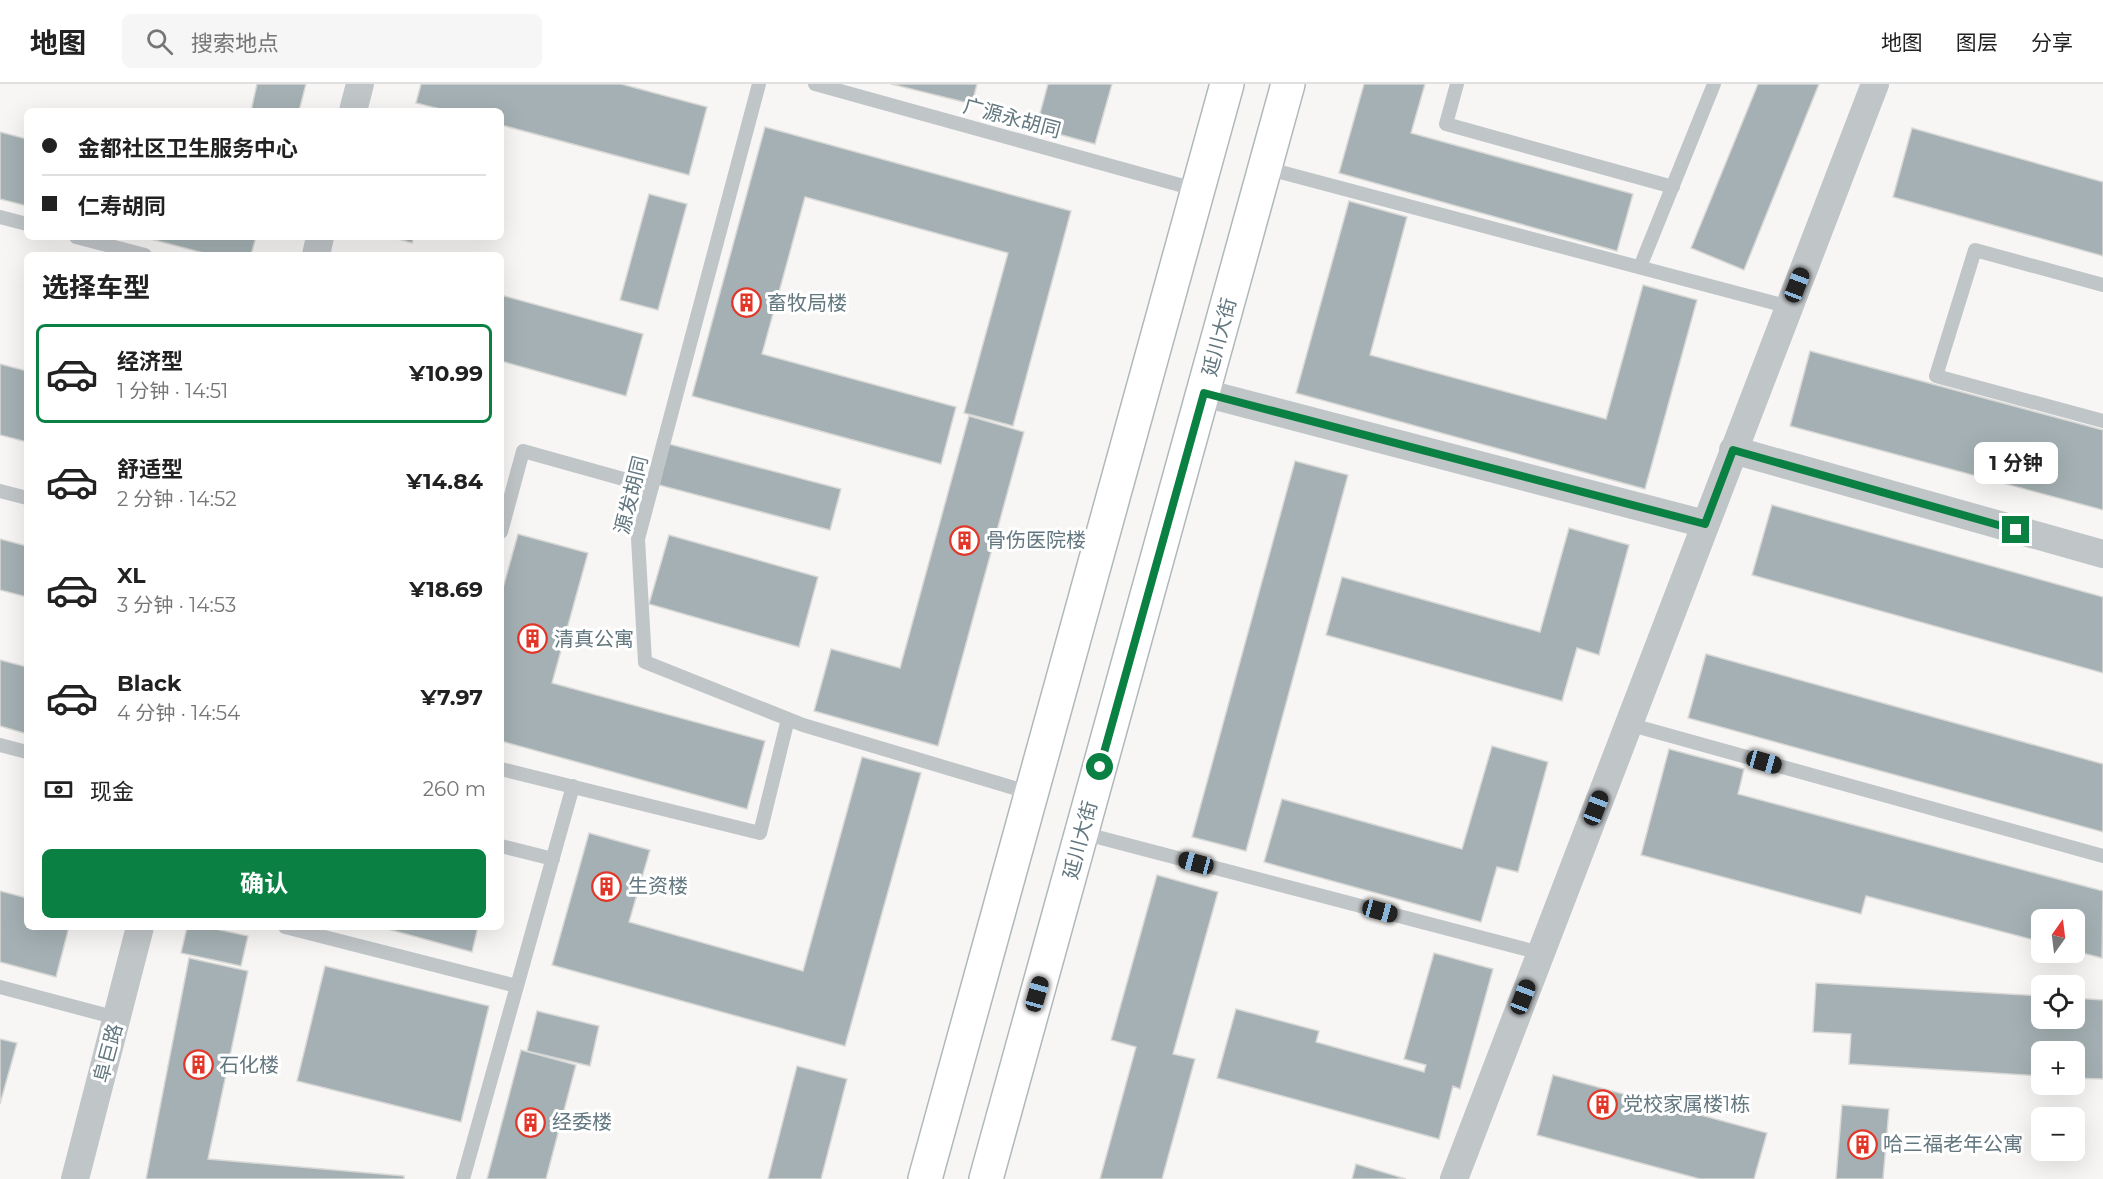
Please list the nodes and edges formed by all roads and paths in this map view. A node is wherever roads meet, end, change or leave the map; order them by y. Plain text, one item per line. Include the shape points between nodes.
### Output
1 (360, 84) edge
2 (759, 84) edge
3 (816, 84) edge
4 (1227, 84) edge
5 (1288, 84) edge
6 (1457, 84) edge
7 (1714, 84) edge
8 (1875, 84) edge
9 (354, 108) edge
10 (1265, 168) junction
11 (1673, 187) junction
12 (1198, 190) junction
13 (0, 217) edge
14 (24, 223) edge
15 (88, 240) edge
16 (134, 252) edge
17 (1640, 267) junction
18 (2103, 285) edge
19 (1789, 307) junction
20 (1204, 393) junction
21 (2103, 421) edge
22 (1733, 450) junction
23 (652, 487) junction
24 (0, 491) edge
25 (24, 497) edge
26 (504, 521) edge
27 (1705, 524) junction
28 (2103, 554) edge
29 (788, 720) junction
30 (1628, 724) junction
31 (0, 745) edge
32 (24, 751) edge
33 (504, 770) edge
34 (573, 786) junction
35 (1032, 793) junction
36 (1082, 833) junction
37 (504, 847) edge
38 (2103, 856) edge
39 (553, 859) junction
40 (139, 930) edge
41 (297, 930) edge
42 (1540, 953) junction
43 (517, 986) junction
44 (0, 987) edge
45 (117, 1018) junction
46 (75, 1179) edge
47 (463, 1179) edge
48 (925, 1179) edge
49 (986, 1179) edge
50 (1454, 1179) edge

1 - 9 street
2 - 23 lane, 源发胡同
3 - 12 lane, 广源永胡同
4 - 12 main road
5 - 10 main road, 延川大街
6 - 11 lane via 1446,124
7 - 11 lane
8 - 19 street
10 - 17 lane
10 - 20 main road, 延川大街
11 - 17 lane
12 - 35 main road
13 - 14 lane
15 - 16 lane
17 - 19 lane
18 - 21 lane via 1975,250 1936,376
19 - 22 street
20 - 27 street
20 - 36 main road, 延川大街
22 - 27 street
22 - 28 street
23 - 26 lane via 523,450
23 - 29 lane, 源发胡同 via 638,539 645,662
24 - 25 lane
27 - 30 street
29 - 34 lane via 760,833
29 - 35 lane, 源发胡同
30 - 38 lane
30 - 42 street
31 - 32 lane
33 - 34 lane
34 - 39 lane
35 - 48 main road
36 - 42 lane
36 - 49 main road, 延川大街
37 - 39 lane
39 - 43 lane
40 - 45 street, 阜巨路
41 - 43 lane
42 - 50 street
43 - 47 lane
44 - 45 lane
45 - 46 street, 阜巨路

